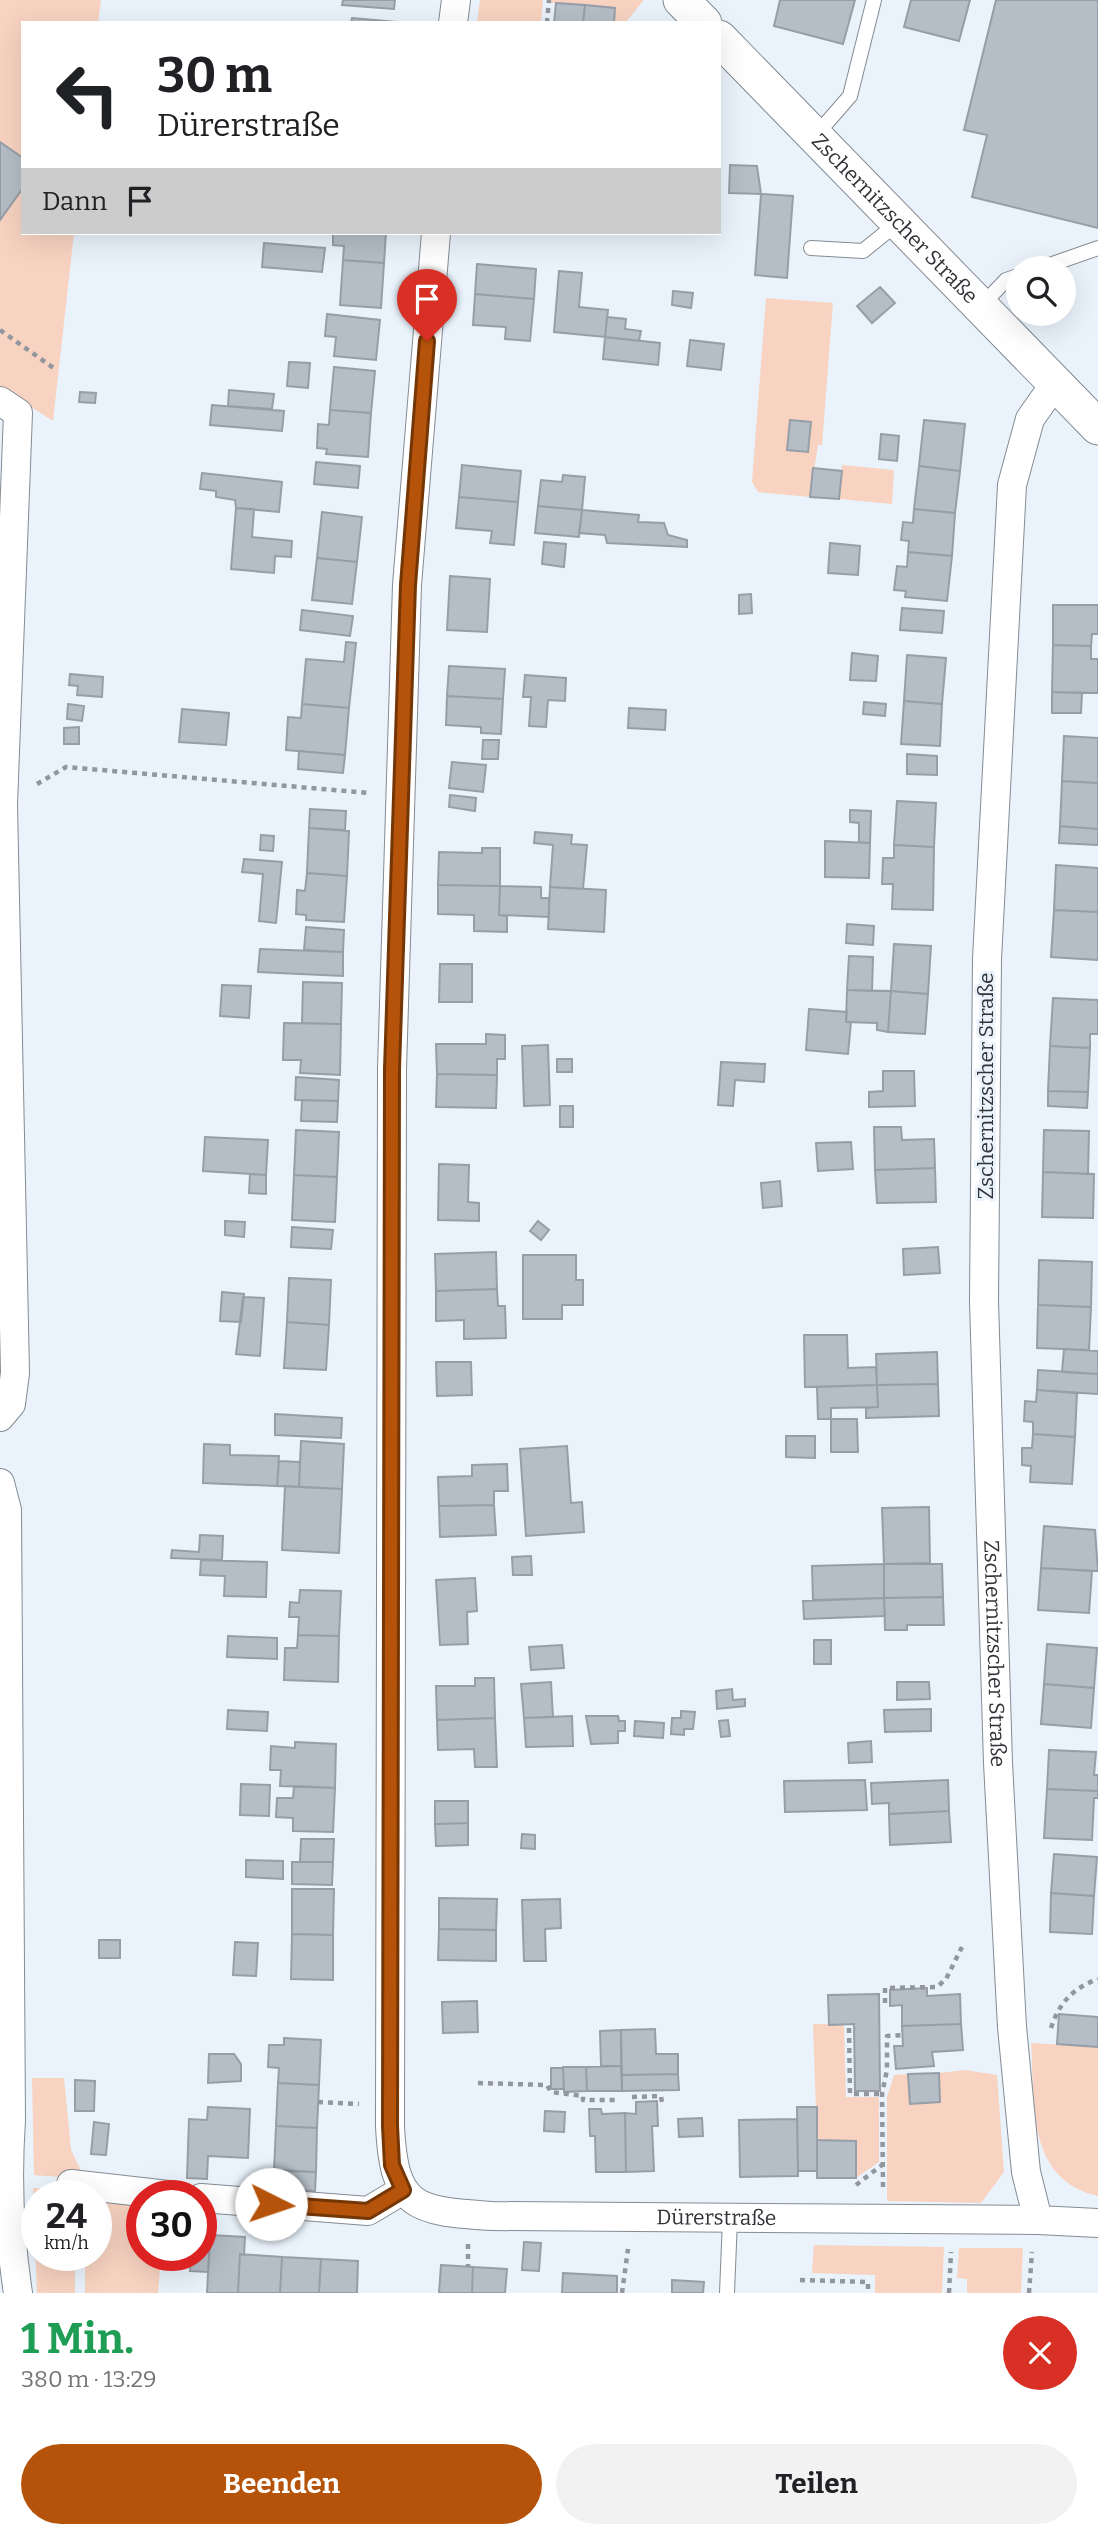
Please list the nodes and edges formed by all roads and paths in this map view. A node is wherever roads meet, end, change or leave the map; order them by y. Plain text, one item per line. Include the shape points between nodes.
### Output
1 (456, 0) edge
2 (549, 0) edge
3 (681, 0) edge
4 (874, 0) edge
5 (453, 21) edge
6 (547, 21) edge
7 (702, 21) edge
8 (721, 40) edge
9 (816, 135) junction
10 (900, 221) junction
11 (436, 235) edge
12 (811, 248) dead end
13 (1098, 248) edge
14 (1075, 256) edge
15 (1006, 280) edge
16 (982, 305) junction
17 (0, 330) edge
18 (55, 369) dead end
19 (1056, 382) junction
20 (0, 401) edge
21 (1098, 426) edge
22 (401, 796) junction
23 (3, 804) junction
24 (2, 841) edge
25 (0, 1417) edge
26 (0, 1483) edge
27 (962, 1947) dead end
28 (1098, 1979) edge
29 (884, 2003) dead end
30 (849, 2028) dead end
31 (1051, 2028) dead end
32 (903, 2035) dead end
33 (478, 2083) dead end
34 (882, 2094) junction
35 (632, 2097) dead end
36 (618, 2100) dead end
37 (318, 2102) dead end
38 (662, 2103) dead end
39 (390, 2105) junction
40 (883, 2164) junction
41 (4, 2173) edge
42 (403, 2190) junction
43 (849, 2191) dead end
44 (217, 2199) edge
45 (634, 2217) junction
46 (730, 2218) junction
47 (884, 2220) junction
48 (952, 2220) junction
49 (1036, 2220) junction
50 (1098, 2223) edge
51 (800, 2280) dead end
52 (18, 2293) edge
53 (622, 2293) edge
54 (727, 2293) edge
55 (868, 2293) edge
56 (949, 2293) edge
57 (1029, 2293) edge

1 - 5 street
2 - 6 path
3 - 7 street
4 - 9 lane via 850,96
8 - 9 street, Zschernitzscher Straße
9 - 10 street, Zschernitzscher Straße
10 - 12 lane via 863,251
10 - 16 street, Zschernitzscher Straße
11 - 22 street via 408,585
13 - 14 lane
15 - 16 lane
16 - 19 street, Zschernitzscher Straße
17 - 18 path
19 - 21 street
19 - 49 street, Zschernitzscher Straße via 1030,419 1012,485 987,959 984,1301 998,1763 1014,2045 1026,2172
20 - 23 street via 18,413
22 - 23 path via 65,767
22 - 39 street via 392,1069
23 - 24 street
24 - 25 street via 15,1373 10,1404
26 - 41 street via 7,1510 11,2120
27 - 29 path via 937,1987 885,1988
28 - 31 path via 1068,1996
30 - 34 path via 850,2094
32 - 34 path via 887,2036
33 - 36 path via 547,2085 551,2092 583,2096 583,2100
34 - 40 path
35 - 38 path via 661,2096
37 - 39 path
39 - 42 street via 392,2165
40 - 43 path
40 - 47 path
41 - 52 street
42 - 44 street via 368,2211
42 - 45 street, Dürerstraße via 415,2203 468,2215
45 - 46 street, Dürerstraße
45 - 53 path
46 - 47 street, Dürerstraße
46 - 54 lane
47 - 48 street, Dürerstraße
48 - 49 street, Dürerstraße
48 - 56 path
49 - 50 street
49 - 57 path
51 - 55 path via 868,2282

